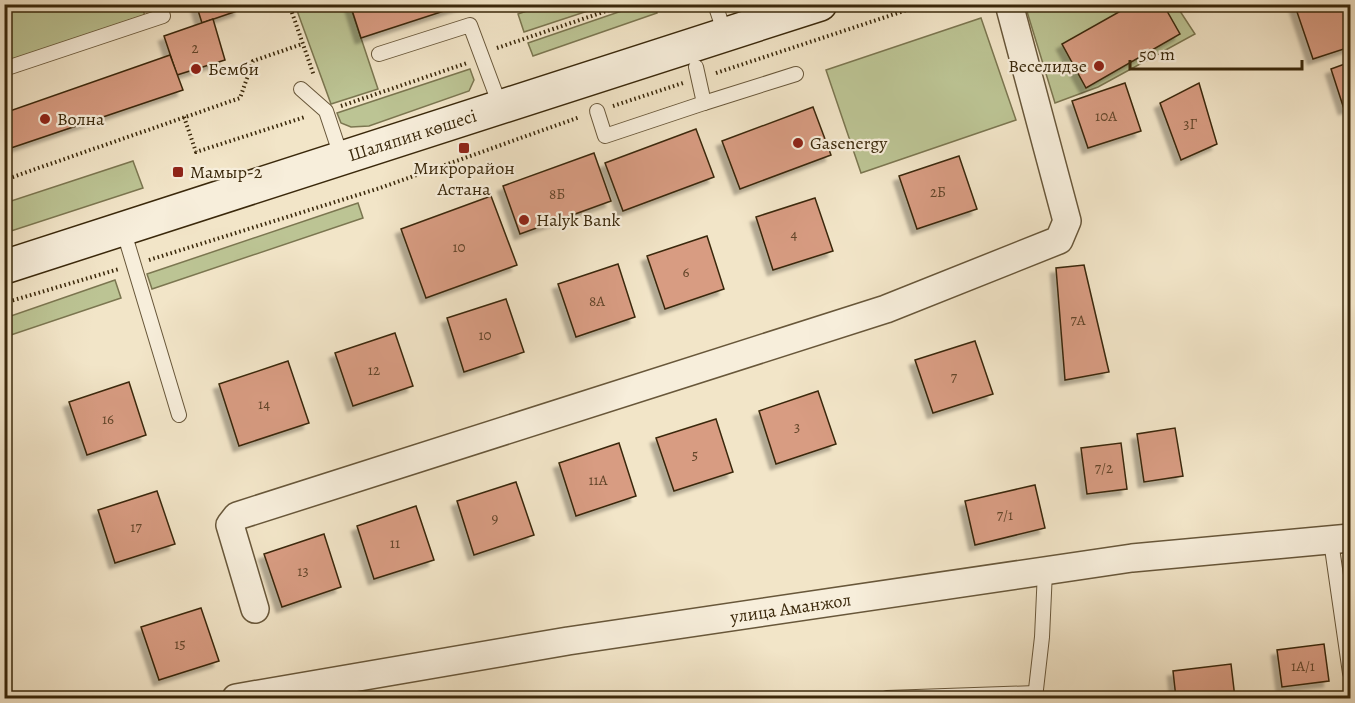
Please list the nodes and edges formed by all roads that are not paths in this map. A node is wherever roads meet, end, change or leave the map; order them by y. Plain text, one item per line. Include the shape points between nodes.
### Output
1 (159, 4) edge
2 (715, 4) edge
3 (820, 4) edge
4 (1009, 4) edge
5 (726, 36) junction
6 (379, 54) dead end
7 (4, 69) edge
8 (698, 73) road end
9 (796, 74) dead end
10 (301, 89) dead end
11 (704, 103) junction
12 (501, 108) junction
13 (597, 111) road end
14 (342, 159) junction
15 (123, 229) junction
16 (4, 267) edge
17 (179, 415) dead end
18 (1341, 539) edge
19 (1045, 571) junction
20 (255, 609) dead end
21 (1350, 673) edge
22 (1035, 696) edge
23 (238, 698) edge
24 (887, 699) edge

1 - 7 lane via 163,16
2 - 5 lane
3 - 5 main road, Шаляпин көшесі
4 - 20 street via 1067,221 1059,240 886,309 237,516 230,525
5 - 12 main road, Шаляпин көшесі
6 - 12 lane via 470,25
8 - 11 lane
9 - 11 lane
10 - 14 lane via 326,111
11 - 13 lane via 605,136
12 - 14 main road, Шаляпин көшесі
14 - 15 main road, Шаляпин көшесі
15 - 16 main road, Шаляпин көшесі
15 - 17 lane
18 - 19 street, улица Аманжол via 1132,558
18 - 21 lane
19 - 22 lane
19 - 23 street, улица Аманжол via 568,641
22 - 24 lane

